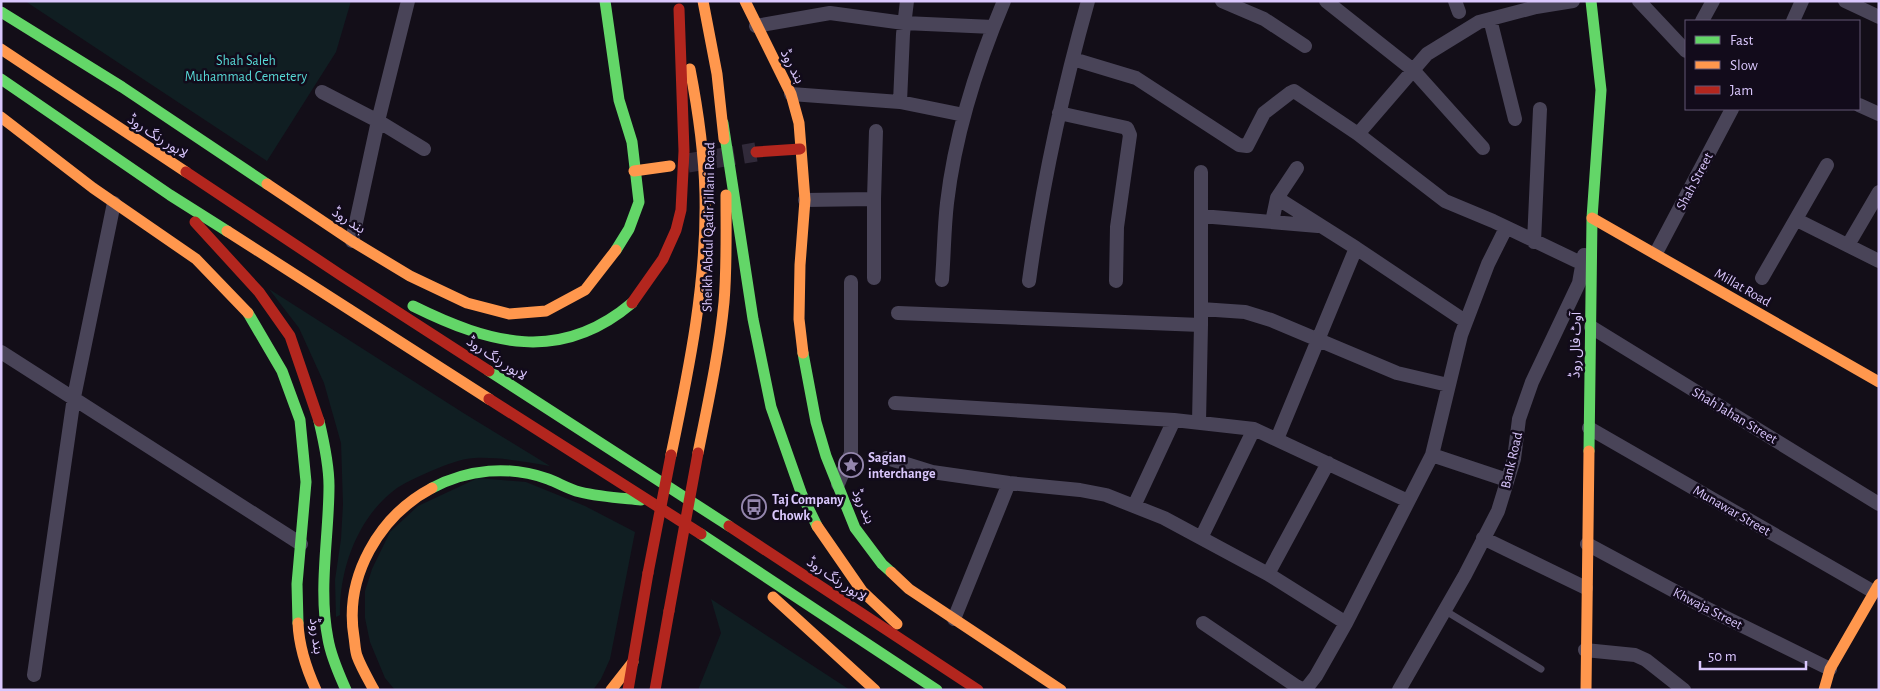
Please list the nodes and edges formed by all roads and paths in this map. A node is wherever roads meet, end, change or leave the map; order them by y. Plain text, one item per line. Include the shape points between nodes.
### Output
1 (408, 1) edge
2 (605, 1) edge
3 (703, 1) edge
4 (746, 1) edge
5 (907, 1) edge
6 (1004, 1) edge
7 (1088, 1) edge
8 (1222, 1) edge
9 (1326, 1) edge
10 (1573, 1) edge
11 (1591, 1) edge
12 (1639, 1) edge
13 (1713, 1) edge
14 (1802, 1) edge
15 (1845, 1) edge
16 (678, 5) edge
17 (1520, 6) edge
18 (829, 7) edge
19 (1, 12) edge
20 (1878, 14) edge
21 (1490, 19) junction
22 (1703, 20) edge
23 (1793, 20) edge
24 (904, 22) junction
25 (756, 26) junction
26 (993, 27) junction
27 (1306, 46) dead end
28 (1, 49) edge
29 (1685, 50) edge
30 (1073, 59) junction
31 (1413, 70) junction
32 (1, 79) edge
33 (322, 92) dead end
34 (790, 94) junction
35 (900, 102) junction
36 (1860, 105) edge
37 (1540, 109) dead end
38 (1731, 110) edge
39 (1059, 113) junction
40 (1879, 114) edge
41 (964, 115) junction
42 (1, 117) edge
43 (1515, 119) dead end
44 (378, 122) junction
45 (723, 123) junction
46 (876, 131) dead end
47 (1358, 134) junction
48 (1483, 148) dead end
49 (424, 149) dead end
50 (800, 149) junction
51 (756, 152) tunnel mouth
52 (1827, 165) dead end
53 (670, 166) dead end
54 (1297, 168) dead end
55 (634, 171) junction
56 (1201, 172) dead end
57 (1879, 192) edge
58 (170, 195) junction
59 (1277, 198) junction
60 (874, 199) junction
61 (805, 200) junction
62 (114, 202) junction
63 (1201, 216) junction
64 (1592, 218) junction
65 (1796, 220) junction
66 (1272, 222) junction
67 (1321, 226) junction
68 (1506, 228) junction
69 (352, 241) junction
70 (1534, 242) junction
71 (1848, 245) junction
72 (1356, 248) junction
73 (1656, 253) junction
74 (1879, 261) edge
75 (1582, 264) junction
76 (342, 276) junction
77 (874, 278) dead end
78 (1762, 278) dead end
79 (942, 280) dead end
80 (1029, 281) dead end
81 (1116, 281) dead end
82 (851, 282) dead end
83 (1201, 309) junction
84 (898, 312) dead end
85 (1465, 321) junction
86 (1201, 325) junction
87 (1591, 327) junction
88 (1319, 339) junction
89 (1, 352) edge
90 (1879, 382) edge
91 (1448, 386) junction
92 (74, 397) junction
93 (895, 403) dead end
94 (1174, 420) junction
95 (1199, 422) junction
96 (1589, 428) junction
97 (1254, 429) junction
98 (1277, 439) junction
99 (1432, 455) junction
100 (887, 458) dead end
101 (1328, 463) junction
102 (1507, 480) junction
103 (1009, 483) junction
104 (838, 484) junction
105 (648, 501) junction
106 (1408, 501) junction
107 (1879, 504) edge
108 (1134, 506) junction
109 (1200, 538) junction
110 (1484, 538) junction
111 (301, 544) junction
112 (1587, 544) junction
113 (722, 548) junction
114 (1268, 574) junction
115 (1586, 588) junction
116 (1876, 588) edge
117 (1444, 610) junction
118 (954, 619) junction
119 (1203, 623) dead end
120 (1346, 623) junction
121 (1585, 650) junction
122 (930, 659) junction
123 (633, 662) junction
124 (1541, 668) dead end
125 (1830, 669) junction
126 (34, 675) dead end
127 (1402, 688) edge
128 (316, 690) edge
129 (346, 690) edge
130 (374, 690) edge
131 (611, 690) edge
132 (628, 690) edge
133 (655, 690) edge
134 (875, 690) edge
135 (937, 690) edge
136 (978, 690) edge
137 (1061, 690) edge
138 (1304, 690) edge
139 (1586, 690) edge
140 (1684, 690) edge
141 (1824, 690) edge

1 - 44 street
2 - 55 main road, بند روڈ via 619,100 632,142
3 - 45 main road, Sheikh Abdul Qadir Jillani Road
4 - 25 main road, بند روڈ
5 - 24 street
6 - 26 street
7 - 30 street
8 - 27 street via 1264,19
9 - 31 street
10 - 17 street
11 - 64 main road, آوٹ فال روڈ via 1602,90
12 - 29 street
13 - 22 street
14 - 23 street
15 - 20 street
16 - 76 main road via 683,135 681,211 672,242 654,274 632,302 604,324 570,337 540,342 507,340 458,326
16 - 123 main road, Sheikh Abdul Qadir Jillani Road, bridge via 704,170 700,295
17 - 21 street
18 - 24 street
18 - 25 street
19 - 69 main road, بند روڈ via 122,87
21 - 31 street via 1479,22 1427,54
21 - 43 street
24 - 26 street
24 - 35 street
25 - 34 main road, بند روڈ
26 - 41 street
28 - 76 main road, لاہور رنگ روڈ
30 - 39 street
30 - 47 street via 1136,78 1239,145 1247,146 1264,113 1294,91
31 - 47 street
31 - 48 street
32 - 58 main road
33 - 44 street
34 - 35 street
34 - 50 main road, بند روڈ via 799,124
35 - 41 street
36 - 40 street
37 - 70 street
38 - 73 street, Shah Street
39 - 80 street via 1038,216
39 - 81 street via 1130,131 1116,227
41 - 79 street via 947,204
42 - 62 main road, بند روڈ
44 - 49 street
44 - 69 street
45 - 122 main road via 753,319 771,407 802,495 819,528 862,591
45 - 133 main road, Sheikh Abdul Qadir Jillani Road, bridge via 726,240 722,316
46 - 60 street
47 - 68 street via 1445,201
50 - 51 main road
50 - 61 main road, بند روڈ
52 - 65 street
53 - 55 main road
54 - 59 street
55 - 69 main road, بند روڈ via 639,202 629,229 609,261 585,290 546,311 509,314 467,303 410,276
56 - 63 street
57 - 71 street
58 - 105 main road
58 - 129 main road via 259,292 290,336 304,374 325,447 329,484 324,607 328,640
59 - 66 street
59 - 67 street
60 - 61 street
60 - 77 street
61 - 104 main road, بند روڈ via 799,319 804,364 816,422
62 - 92 street
62 - 111 main road, بند روڈ via 196,259 249,314 282,371 300,420 306,482
63 - 66 street
63 - 83 street
64 - 73 main road, Millat Road
64 - 75 street, Bank Road
64 - 87 main road, آوٹ فال روڈ
65 - 71 street
65 - 78 street
66 - 67 street
67 - 72 street
68 - 70 street
68 - 85 street
70 - 75 street
71 - 74 street
72 - 85 street
72 - 88 street
73 - 90 main road, Millat Road
75 - 102 street, Bank Road via 1579,283 1532,382 1519,419 1514,459
76 - 122 main road, لاہور رنگ روڈ, bridge
82 - 104 street via 851,453
83 - 86 street
83 - 88 street via 1245,312
84 - 86 street
85 - 91 street
86 - 95 street
87 - 96 main road, آوٹ فال روڈ
87 - 107 street, Shah Jahan Street
88 - 91 street via 1398,373
88 - 98 street
89 - 92 street
91 - 99 street
92 - 111 street
92 - 126 street
93 - 94 street
94 - 95 street
94 - 108 street
95 - 97 street
96 - 112 main road, آوٹ فال روڈ
96 - 116 street, Munawar Street
97 - 98 street
97 - 109 street
98 - 101 street
99 - 102 street
99 - 106 street
100 - 103 street via 932,472
101 - 106 street
101 - 114 street
102 - 110 street, Bank Road via 1498,511
103 - 108 street via 1080,490 1106,495
103 - 118 street
104 - 118 main road, بند روڈ via 855,528 882,564 909,589
105 - 113 main road, bridge
105 - 130 main road via 574,491 555,481 527,473 486,470 436,484 407,504 386,522 369,547 353,594 351,622 357,657
106 - 120 street
108 - 109 street
109 - 114 street
110 - 115 street
110 - 117 street, Bank Road
111 - 128 main road, بند روڈ via 297,584 300,638 306,670
112 - 115 main road, آوٹ فال روڈ
112 - 125 street, Khwaja Street
113 - 134 main road
113 - 135 main road
114 - 120 street
115 - 121 main road, آوٹ فال روڈ
116 - 125 main road
117 - 124 lane
117 - 127 street, Bank Road
118 - 137 main road, بند روڈ
119 - 138 street
120 - 138 street via 1316,676
121 - 139 main road, آوٹ فال روڈ
121 - 140 street via 1635,655
122 - 136 main road, لاہور رنگ روڈ
123 - 131 main road
123 - 132 main road, Sheikh Abdul Qadir Jillani Road
125 - 141 main road

